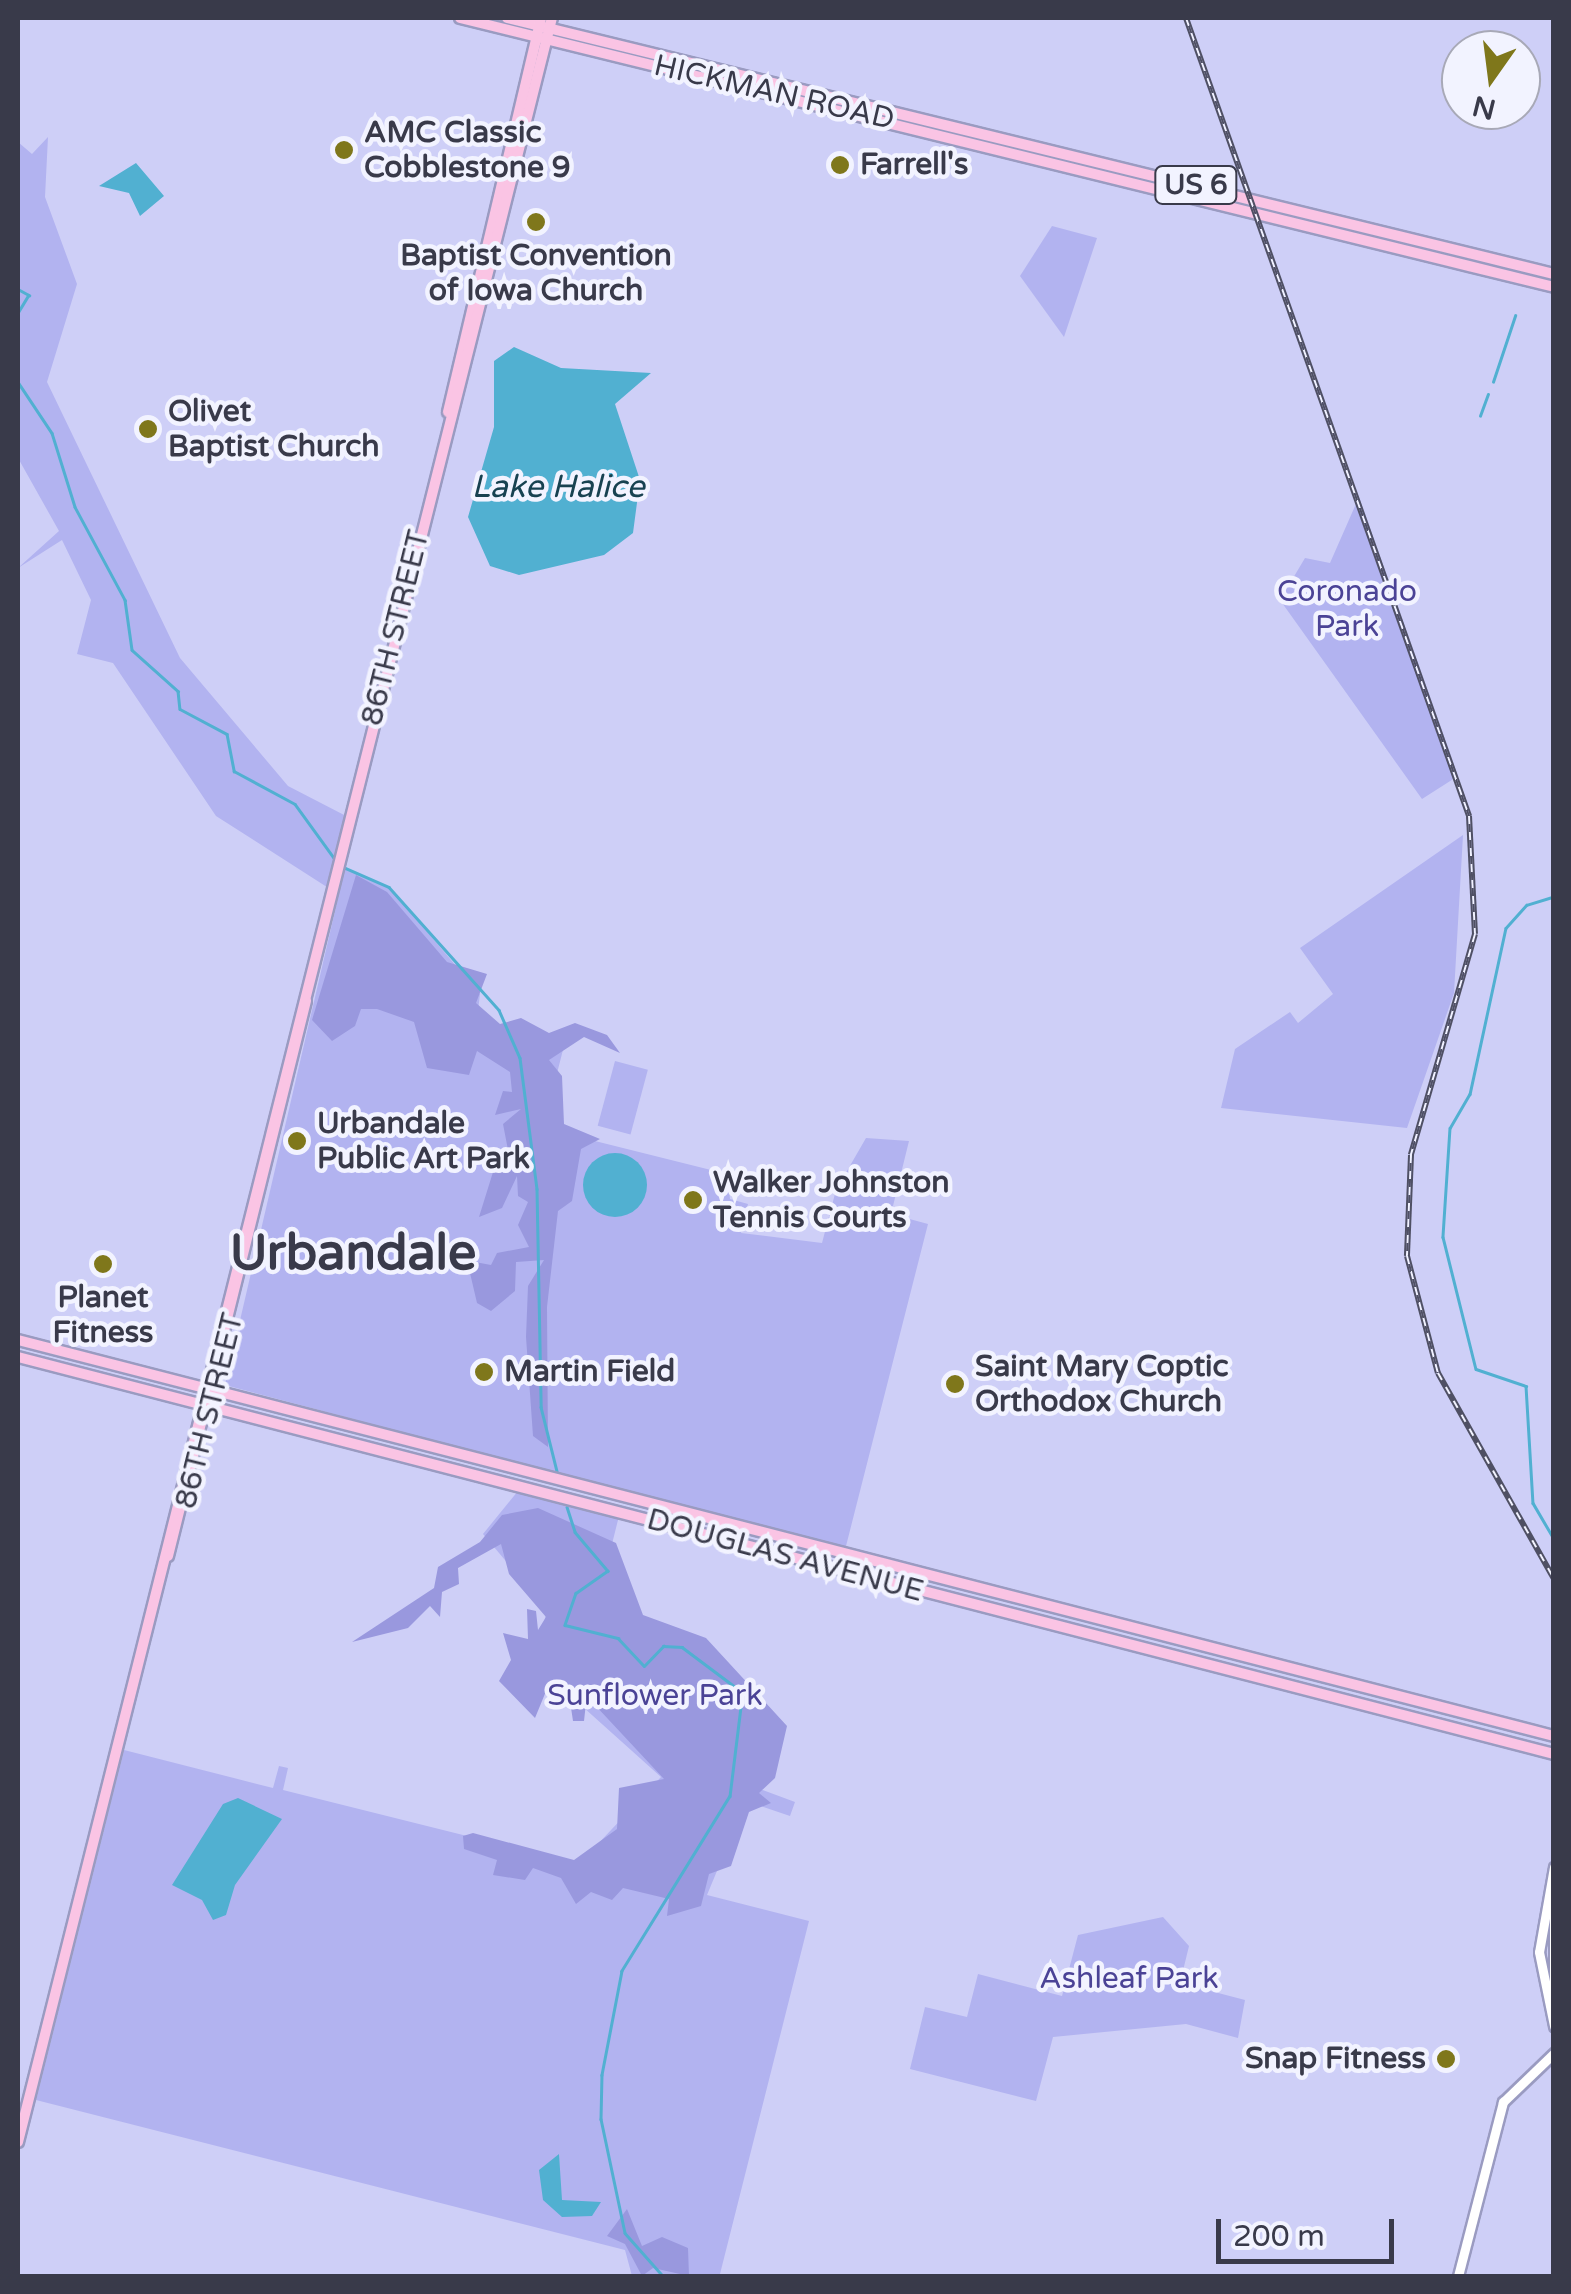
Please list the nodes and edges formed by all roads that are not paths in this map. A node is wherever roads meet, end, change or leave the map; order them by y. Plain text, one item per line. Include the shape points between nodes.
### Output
1 (460, 18) edge
2 (507, 18) edge
3 (544, 28) edge
4 (1554, 274) edge
5 (1554, 287) edge
6 (18, 1340) edge
7 (42, 1346) junction
8 (18, 1356) edge
9 (210, 1389) junction
10 (200, 1402) junction
11 (212, 1405) junction
12 (164, 1566) junction
13 (1554, 1736) edge
14 (1554, 1754) edge
15 (1554, 1867) edge
16 (1554, 1904) edge
17 (1554, 1992) edge
18 (1554, 2026) edge
19 (1554, 2052) edge
20 (23, 2097) edge
21 (18, 2142) edge
22 (1458, 2276) edge

1 - 3 main road, HICKMAN ROAD / US 6
2 - 3 main road, HICKMAN ROAD / US 6
3 - 4 main road, HICKMAN ROAD / US 6
3 - 5 main road, HICKMAN ROAD / US 6
3 - 9 main road, 86TH STREET
6 - 7 main road, DOUGLAS AVENUE
7 - 8 main road via 37,1357
7 - 9 main road, DOUGLAS AVENUE
8 - 10 main road, DOUGLAS AVENUE
9 - 10 main road, 86TH STREET
9 - 11 main road, 86TH STREET
9 - 13 main road, DOUGLAS AVENUE
10 - 11 main road, DOUGLAS AVENUE
10 - 12 main road, 86TH STREET
11 - 12 main road, 86TH STREET
11 - 14 main road, DOUGLAS AVENUE
12 - 20 main road, 86TH STREET
15 - 18 street via 1539,1952
16 - 17 street
19 - 22 street via 1503,2102
20 - 21 main road, 86TH STREET

